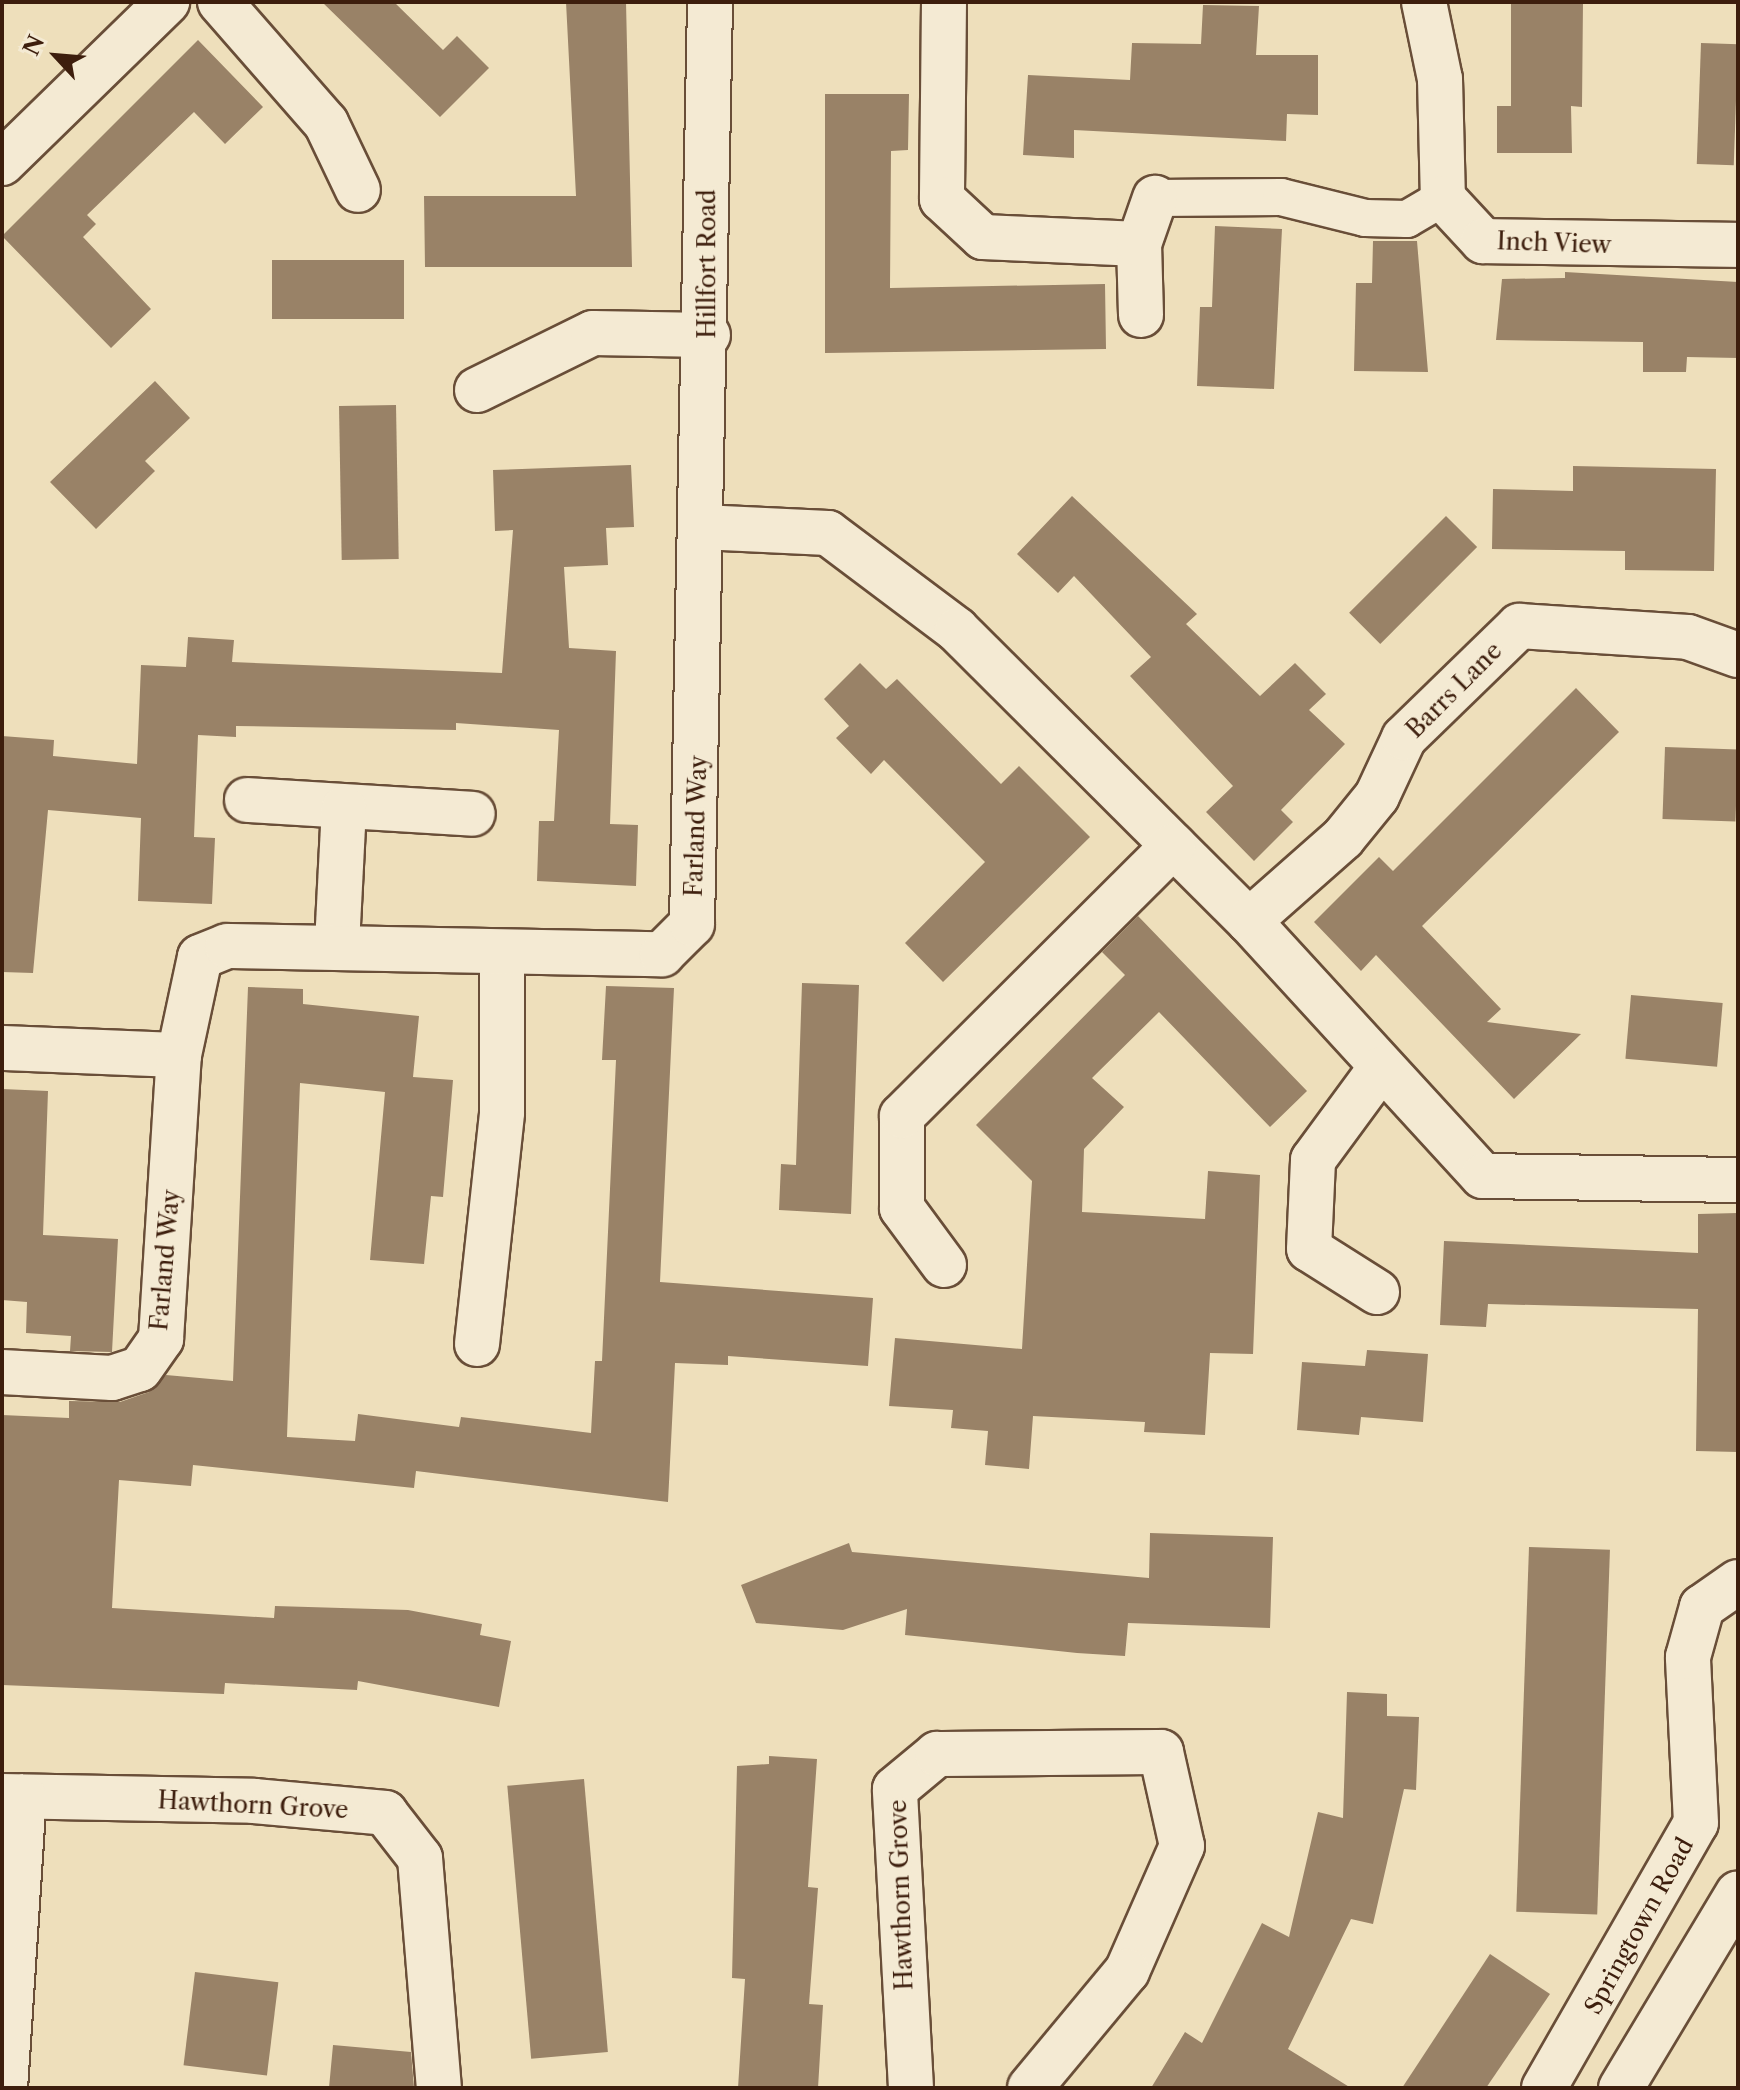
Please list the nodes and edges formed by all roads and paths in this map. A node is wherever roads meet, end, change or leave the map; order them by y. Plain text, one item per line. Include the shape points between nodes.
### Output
1 (167, 2) edge
2 (220, 2) edge
3 (710, 2) edge
4 (944, 2) edge
5 (1424, 2) edge
6 (2, 163) edge
7 (358, 190) dead end
8 (1155, 198) joint
9 (1443, 198) junction
10 (1139, 244) junction
11 (1738, 245) edge
12 (1141, 315) dead end
13 (708, 335) junction
14 (477, 390) dead end
15 (701, 527) junction
16 (1738, 655) edge
17 (247, 800) dead end
18 (344, 808) junction
19 (473, 814) dead end
20 (1173, 846) junction
21 (1249, 921) junction
22 (337, 945) junction
23 (502, 953) junction
24 (2, 1048) edge
25 (179, 1055) junction
26 (1379, 1070) junction
27 (1738, 1180) edge
28 (944, 1265) dead end
29 (1377, 1292) dead end
30 (477, 1344) dead end
31 (2, 1372) edge
32 (1738, 1582) edge
33 (13, 1796) edge
34 (1738, 1893) edge
35 (1726, 1938) edge
36 (5, 2088) edge
37 (439, 2088) edge
38 (911, 2088) edge
39 (1030, 2088) edge
40 (1544, 2088) edge
41 (1621, 2088) edge

1 - 6 street
2 - 7 street via 326,123
3 - 13 street, Hillfort Road
4 - 10 street via 942,199 983,237
5 - 9 street via 1440,79
8 - 9 street via 1281,197 1365,218 1407,219
8 - 10 street
9 - 11 street, Inch View via 1483,241
10 - 12 street
13 - 14 street via 593,333
13 - 15 street, Hillfort Road
15 - 20 street via 828,533 957,630
15 - 23 street, Farland Way via 692,924 662,954
16 - 21 street, Barrs Lane via 1688,637 1519,626 1404,738 1377,796 1343,838
17 - 18 street
18 - 19 street
18 - 22 street
20 - 21 street
20 - 28 street via 902,1116 902,1208
21 - 26 street
22 - 23 street, Farland Way
22 - 25 street, Farland Way via 227,946 200,957
23 - 30 street via 502,1112 487,1200
24 - 25 street
25 - 31 street, Farland Way via 161,1339 140,1369 112,1378
26 - 27 street via 1483,1176
26 - 29 street via 1313,1160 1309,1249
32 - 40 street, Springtown Road via 1702,1607 1688,1657 1696,1823
33 - 36 street, Hawthorn Grove
33 - 37 street, Hawthorn Grove via 254,1801 385,1813 420,1858
34 - 35 street
35 - 41 street
38 - 39 street, Hawthorn Grove via 895,1789 937,1754 1161,1752 1182,1846 1127,1971

